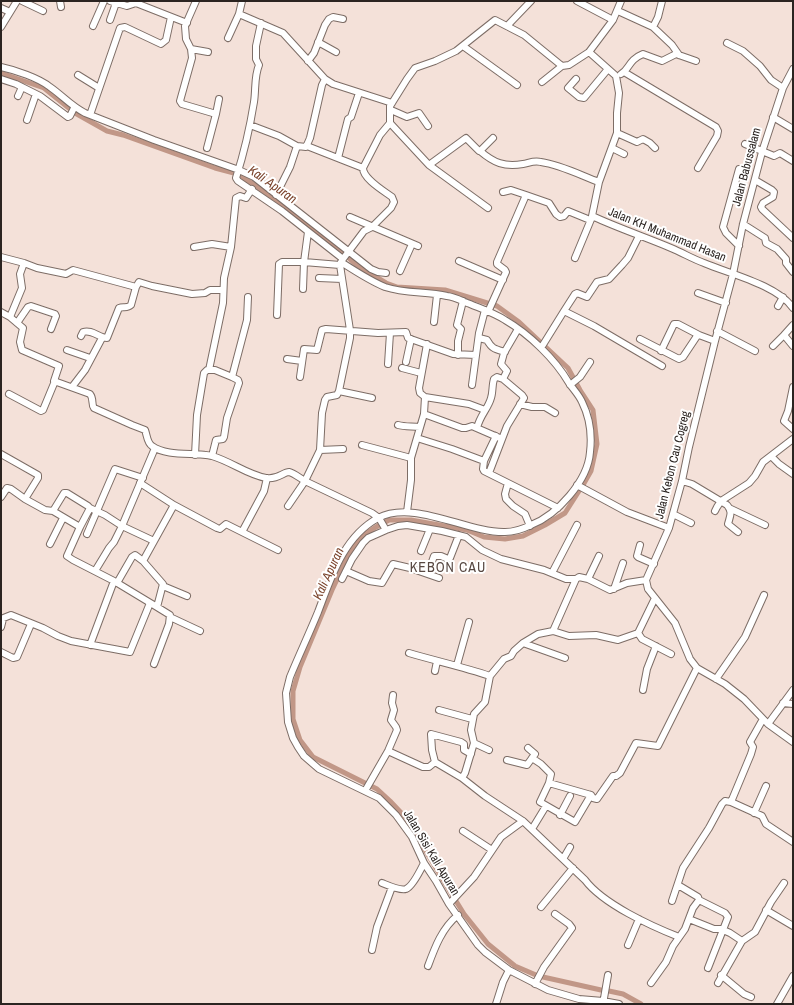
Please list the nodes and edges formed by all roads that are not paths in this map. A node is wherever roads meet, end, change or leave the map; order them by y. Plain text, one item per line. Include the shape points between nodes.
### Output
1 (16, 1) edge
2 (22, 1) edge
3 (104, 1) edge
4 (196, 1) edge
5 (242, 1) edge
6 (531, 1) edge
7 (577, 1) edge
8 (622, 1) edge
9 (662, 1) edge
10 (113, 2) edge
11 (136, 2) edge
12 (1, 8) edge
13 (43, 11) dead end
14 (618, 11) junction
15 (10, 12) junction
16 (239, 14) junction
17 (171, 17) junction
18 (343, 19) dead end
19 (110, 20) dead end
20 (612, 20) junction
21 (187, 23) junction
22 (261, 23) junction
23 (92, 26) dead end
24 (507, 26) junction
25 (1, 27) edge
26 (653, 27) junction
27 (228, 38) dead end
28 (318, 42) junction
29 (727, 43) dead end
30 (462, 46) junction
31 (191, 49) junction
32 (208, 52) dead end
33 (336, 52) dead end
34 (588, 52) junction
35 (679, 55) junction
36 (308, 61) junction
37 (696, 61) dead end
38 (562, 66) junction
39 (1, 67) edge
40 (608, 69) junction
41 (793, 69) edge
42 (624, 72) junction
43 (78, 75) dead end
44 (616, 76) junction
45 (1, 79) edge
46 (325, 79) junction
47 (576, 79) dead end
48 (542, 82) dead end
49 (517, 85) dead end
50 (22, 87) junction
51 (99, 88) junction
52 (783, 88) junction
53 (359, 93) junction
54 (36, 94) junction
55 (18, 96) dead end
56 (219, 99) dead end
57 (392, 103) junction
58 (73, 110) junction
59 (390, 110) junction
60 (216, 114) junction
61 (90, 115) junction
62 (773, 117) junction
63 (27, 120) dead end
64 (390, 122) junction
65 (250, 125) junction
66 (428, 126) dead end
67 (793, 129) edge
68 (617, 133) junction
69 (493, 138) dead end
70 (745, 144) dead end
71 (297, 146) junction
72 (307, 146) junction
73 (207, 148) dead end
74 (612, 148) junction
75 (655, 148) dead end
76 (480, 151) junction
77 (762, 152) junction
78 (624, 154) dead end
79 (338, 158) junction
80 (793, 161) edge
81 (429, 165) junction
82 (363, 168) junction
83 (698, 168) dead end
84 (739, 168) dead end
85 (238, 173) junction
86 (755, 180) junction
87 (599, 182) junction
88 (252, 189) junction
89 (503, 192) dead end
90 (276, 195) junction
91 (526, 195) junction
92 (488, 208) dead end
93 (350, 217) dead end
94 (592, 218) junction
95 (743, 224) junction
96 (372, 227) junction
97 (308, 232) junction
98 (639, 236) junction
99 (793, 238) edge
100 (412, 244) junction
101 (418, 246) dead end
102 (739, 246) junction
103 (194, 247) dead end
104 (231, 247) junction
105 (1, 257) edge
106 (344, 258) junction
107 (575, 258) dead end
108 (458, 260) dead end
109 (304, 262) junction
110 (24, 263) junction
111 (400, 271) dead end
112 (793, 272) edge
113 (386, 273) dead end
114 (733, 274) junction
115 (319, 278) dead end
116 (342, 278) junction
117 (503, 280) junction
118 (136, 287) junction
119 (303, 289) dead end
120 (223, 290) junction
121 (698, 293) dead end
122 (437, 295) junction
123 (248, 296) dead end
124 (784, 297) junction
125 (463, 301) junction
126 (726, 302) junction
127 (778, 306) dead end
128 (792, 306) edge
129 (487, 310) junction
130 (564, 311) junction
131 (1, 312) edge
132 (277, 315) dead end
133 (10, 317) junction
134 (434, 322) dead end
135 (17, 323) junction
136 (793, 325) edge
137 (50, 329) dead end
138 (518, 329) junction
139 (350, 330) junction
140 (717, 331) junction
141 (390, 332) junction
142 (699, 335) junction
143 (784, 335) junction
144 (81, 336) dead end
145 (102, 338) junction
146 (478, 338) junction
147 (411, 339) junction
148 (640, 339) dead end
149 (714, 341) junction
150 (426, 344) junction
151 (773, 346) dead end
152 (793, 346) edge
153 (541, 347) junction
154 (655, 348) junction
155 (67, 350) dead end
156 (661, 350) junction
157 (755, 351) dead end
158 (505, 352) junction
159 (458, 355) junction
160 (476, 355) junction
161 (90, 358) junction
162 (287, 359) dead end
163 (648, 359) junction
164 (302, 361) junction
165 (406, 362) dead end
166 (590, 362) dead end
167 (388, 364) dead end
168 (662, 366) dead end
169 (402, 368) dead end
170 (209, 370) junction
171 (421, 373) junction
172 (232, 377) junction
173 (300, 377) dead end
174 (503, 379) junction
175 (55, 381) junction
176 (571, 384) junction
177 (472, 385) dead end
178 (72, 387) junction
179 (793, 387) edge
180 (339, 391) junction
181 (8, 394) dead end
182 (425, 397) junction
183 (372, 398) dead end
184 (520, 404) junction
185 (485, 410) junction
186 (555, 413) dead end
187 (424, 414) junction
188 (398, 426) dead end
189 (420, 427) junction
190 (477, 428) junction
191 (793, 429) edge
192 (499, 437) junction
193 (417, 438) junction
194 (793, 439) edge
195 (362, 445) dead end
196 (155, 448) junction
197 (343, 449) dead end
198 (320, 450) junction
199 (1, 454) edge
200 (195, 455) junction
201 (212, 456) junction
202 (771, 456) junction
203 (411, 458) junction
204 (484, 461) junction
205 (489, 473) junction
206 (793, 474) edge
207 (267, 478) junction
208 (142, 481) junction
209 (305, 481) junction
210 (682, 481) junction
211 (508, 483) junction
212 (579, 487) junction
213 (1, 497) edge
214 (25, 499) junction
215 (721, 501) junction
216 (174, 505) junction
217 (288, 506) dead end
218 (90, 508) junction
219 (558, 508) junction
220 (729, 508) junction
221 (53, 511) junction
222 (715, 511) dead end
223 (98, 512) junction
224 (407, 512) junction
225 (673, 514) junction
226 (63, 518) junction
227 (691, 523) dead end
228 (382, 524) junction
229 (765, 524) dead end
230 (577, 525) dead end
231 (122, 526) junction
232 (530, 526) junction
233 (80, 527) junction
234 (669, 528) junction
235 (430, 529) junction
236 (242, 532) junction
237 (738, 532) dead end
238 (87, 534) dead end
239 (459, 535) junction
240 (154, 541) junction
241 (50, 544) dead end
242 (640, 545) dead end
243 (278, 550) dead end
244 (421, 551) dead end
245 (599, 556) dead end
246 (143, 561) junction
247 (623, 562) dead end
248 (654, 564) junction
249 (95, 571) junction
250 (346, 571) junction
251 (428, 573) junction
252 (552, 573) junction
253 (439, 578) dead end
254 (342, 579) dead end
255 (576, 579) junction
256 (588, 579) junction
257 (646, 580) junction
258 (116, 582) junction
259 (163, 586) junction
260 (614, 589) junction
261 (764, 595) dead end
262 (188, 596) dead end
263 (654, 598) junction
264 (150, 603) junction
265 (157, 607) junction
266 (170, 617) junction
267 (2, 619) edge
268 (469, 622) dead end
269 (31, 624) junction
270 (1, 627) edge
271 (200, 631) dead end
272 (553, 631) junction
273 (638, 633) junction
274 (523, 643) junction
275 (90, 645) junction
276 (656, 646) junction
277 (1, 652) edge
278 (409, 653) dead end
279 (671, 654) dead end
280 (565, 658) dead end
281 (437, 661) junction
282 (154, 664) dead end
283 (456, 665) junction
284 (696, 668) junction
285 (436, 671) dead end
286 (490, 676) junction
287 (716, 679) junction
288 (643, 690) dead end
289 (793, 690) edge
290 (393, 695) dead end
291 (783, 703) junction
292 (793, 704) edge
293 (439, 710) dead end
294 (472, 719) junction
295 (763, 719) junction
296 (768, 724) junction
297 (793, 742) edge
298 (474, 743) junction
299 (528, 748) dead end
300 (489, 750) dead end
301 (388, 751) junction
302 (471, 754) junction
303 (532, 758) junction
304 (507, 760) dead end
305 (435, 762) junction
306 (462, 778) junction
307 (549, 783) junction
308 (766, 786) dead end
309 (367, 789) junction
310 (591, 795) junction
311 (570, 796) dead end
312 (731, 802) junction
313 (546, 806) junction
314 (754, 813) junction
315 (560, 815) junction
316 (523, 821) junction
317 (532, 829) junction
318 (463, 831) dead end
319 (793, 842) edge
320 (570, 847) dead end
321 (492, 850) junction
322 (563, 859) junction
323 (424, 863) junction
324 (573, 868) junction
325 (382, 883) dead end
326 (784, 883) dead end
327 (678, 885) junction
328 (392, 887) junction
329 (699, 900) junction
330 (672, 901) dead end
331 (450, 903) junction
332 (541, 907) dead end
333 (766, 910) junction
334 (555, 914) dead end
335 (458, 915) junction
336 (639, 919) junction
337 (689, 920) junction
338 (793, 926) edge
339 (722, 930) junction
340 (679, 937) junction
341 (742, 941) junction
342 (628, 945) dead end
343 (372, 950) dead end
344 (428, 966) dead end
345 (708, 968) dead end
346 (509, 970) junction
347 (608, 975) dead end
348 (722, 975) junction
349 (793, 978) edge
350 (651, 983) dead end
351 (718, 983) dead end
352 (535, 984) junction
353 (750, 997) dead end
354 (603, 1000) edge
355 (581, 1002) edge
356 (496, 1004) edge
357 (619, 1004) edge
358 (777, 1004) edge

1 - 15 street
2 - 13 street
3 - 23 street
4 - 21 street
5 - 16 street
6 - 24 street
7 - 20 street
8 - 14 street
9 - 26 street
10 - 11 street via 126,6
10 - 19 street
11 - 17 street
12 - 15 street
14 - 20 street
14 - 26 street
15 - 25 street
16 - 22 street
16 - 27 street
17 - 21 street
17 - 51 street via 166,40 161,44 125,27 120,28
18 - 28 street via 330,17
20 - 34 street
21 - 31 street via 186,39
22 - 36 street via 283,33
22 - 65 street via 256,46 256,59 259,65
24 - 30 street via 495,20
24 - 38 street
26 - 35 street via 672,44
28 - 33 street
28 - 36 street
29 - 52 street via 743,51 771,80
30 - 49 street
30 - 57 street via 450,55 415,68
31 - 32 street
31 - 60 street via 192,58 180,102
34 - 38 street via 569,65
34 - 40 street
35 - 37 street
35 - 42 street via 672,55 662,61 643,54 635,57
36 - 46 street
38 - 48 street
39 - 58 street via 49,86
40 - 44 street
40 - 47 street via 584,98 568,88
41 - 52 street, Jalan Babussalam
42 - 44 street
42 - 83 street via 716,127 716,136
43 - 51 street
44 - 68 street, Jalan KH Muhammad Hasan via 619,93
45 - 50 street
46 - 53 street
46 - 72 street
50 - 54 street
50 - 55 street
51 - 61 street
52 - 62 street, Jalan Babussalam
53 - 57 street
53 - 79 street via 348,119
54 - 58 street via 68,117
54 - 63 street
56 - 60 street
57 - 59 street
58 - 61 street
59 - 64 street
59 - 66 street via 406,117 419,113
60 - 73 street
61 - 85 street
62 - 67 street
62 - 77 street, Jalan Babussalam
64 - 81 street
64 - 82 street via 380,135
65 - 71 street
65 - 85 street
68 - 74 street, Jalan KH Muhammad Hasan
68 - 75 street via 637,142 643,140
69 - 76 street
70 - 77 street
71 - 72 street
71 - 90 street
72 - 79 street
74 - 78 street
74 - 87 street, Jalan KH Muhammad Hasan
76 - 81 street via 466,138
76 - 87 street via 500,164 536,161
77 - 80 street via 774,156 780,153
77 - 86 street, Jalan Babussalam
79 - 82 street
81 - 92 street
82 - 96 street via 367,178 394,201 391,208
84 - 102 street via 723,227
85 - 88 street via 238,181
85 - 90 street via 254,178
86 - 95 street, Jalan Babussalam
86 - 99 street via 774,192 773,197 763,203 762,209
87 - 94 street, Jalan KH Muhammad Hasan
88 - 97 street
88 - 104 street via 246,198 236,198
89 - 91 street via 510,190
90 - 106 street
91 - 94 street via 549,203 560,217 568,211
91 - 117 street via 497,262 506,272
93 - 96 street
94 - 98 street, Jalan KH Muhammad Hasan
94 - 107 street
95 - 102 street, Jalan Babussalam
95 - 112 street via 765,238 766,243 786,259
96 - 100 street
96 - 106 street via 364,232
97 - 106 street
97 - 109 street
98 - 114 street, Jalan KH Muhammad Hasan
98 - 130 street via 628,258 609,278 597,282 587,297 577,293
100 - 101 street
100 - 111 street
102 - 114 street, Jalan Babussalam
103 - 104 street via 212,244
104 - 120 street
105 - 110 street
106 - 109 street
106 - 113 street via 374,271
106 - 116 street
106 - 122 street, Jalan Sisi Kali Apuran via 386,287
108 - 117 street
109 - 119 street
109 - 132 street via 279,264
110 - 118 street via 66,274 73,270
110 - 133 street via 20,274 22,288
114 - 124 street, Jalan KH Muhammad Hasan
114 - 126 street, Jalan Kebon Cau Cogreg
115 - 116 street
116 - 139 street
117 - 129 street
118 - 120 street via 140,282 192,294
118 - 145 street via 131,304 127,308 119,308 108,337
120 - 170 street via 222,311
121 - 126 street
122 - 125 street, Jalan Sisi Kali Apuran via 446,295
122 - 134 street
123 - 172 street via 247,320
124 - 127 street
124 - 128 street
125 - 129 street, Jalan Sisi Kali Apuran
125 - 159 street via 457,325 461,329
126 - 140 street, Jalan Kebon Cau Cogreg
129 - 138 street, Jalan Sisi Kali Apuran
129 - 146 street
130 - 153 street
130 - 163 street
131 - 133 street
133 - 135 street
135 - 137 street via 31,306 55,314
135 - 175 street via 22,328 22,350 58,366
136 - 143 street
138 - 153 street, Jalan Sisi Kali Apuran
138 - 158 street
139 - 141 street
139 - 164 street via 323,330 318,349 304,349
139 - 180 street
140 - 149 street, Jalan Kebon Cau Cogreg
140 - 157 street
141 - 147 street via 406,332 407,337
141 - 167 street
142 - 149 street
142 - 156 street via 681,358
142 - 156 street via 674,324
143 - 151 street
143 - 152 street
144 - 145 street via 87,331
145 - 161 street
146 - 158 street via 487,340 490,346
146 - 160 street
147 - 150 street
147 - 165 street
148 - 154 street
149 - 210 street, Jalan Kebon Cau Cogreg
150 - 159 street
150 - 171 street
153 - 176 street, Jalan Sisi Kali Apuran
154 - 156 street
154 - 163 street
155 - 161 street
158 - 174 street via 500,362 506,371
159 - 160 street
160 - 177 street
161 - 178 street via 85,370
162 - 164 street
163 - 168 street
164 - 173 street
166 - 176 street via 578,379
169 - 171 street
170 - 172 street
170 - 200 street via 204,373 199,402
171 - 182 street via 419,392
172 - 201 street via 239,383 227,418 224,437 217,439
174 - 184 street via 524,396
174 - 185 street via 494,379 492,396
175 - 178 street
175 - 181 street via 41,411
176 - 212 street, Jalan Sisi Kali Apuran via 585,409 591,435 589,458
178 - 196 street via 90,394 94,408 145,430 150,444
179 - 191 street via 784,420
180 - 183 street
180 - 198 street via 336,396 327,397 325,400
182 - 185 street via 469,404
182 - 187 street
184 - 186 street via 545,407
184 - 192 street
185 - 190 street
187 - 189 street
187 - 190 street via 462,428 470,425
188 - 189 street
189 - 193 street
190 - 192 street
192 - 204 street
192 - 205 street
193 - 203 street
193 - 204 street
194 - 202 street
195 - 203 street
196 - 200 street
196 - 208 street
197 - 198 street
198 - 209 street
199 - 214 street via 38,475
200 - 201 street
201 - 207 street
202 - 206 street
202 - 215 street via 749,483
203 - 224 street
204 - 205 street via 483,470
205 - 211 street
207 - 209 street via 278,477 288,472
207 - 236 street via 264,491
208 - 216 street
208 - 223 street via 115,469
208 - 231 street
209 - 217 street
209 - 228 street via 368,511
210 - 215 street
210 - 225 street, Jalan Kebon Cau Cogreg
211 - 219 street
211 - 232 street via 506,499 525,514
212 - 219 street, Jalan Sisi Kali Apuran
212 - 234 street via 627,512
213 - 214 street via 9,488
214 - 221 street via 45,510
215 - 220 street
215 - 222 street
216 - 236 street via 217,528 220,529 226,524
216 - 240 street
218 - 221 street via 64,493
218 - 223 street
218 - 233 street
219 - 232 street, Jalan Sisi Kali Apuran
220 - 229 street
220 - 237 street via 731,513 728,524
221 - 226 street
223 - 231 street
223 - 238 street
224 - 228 street, Jalan Sisi Kali Apuran via 396,513
224 - 232 street, Jalan Sisi Kali Apuran via 490,531 516,531
225 - 227 street
225 - 234 street, Jalan Kebon Cau Cogreg
226 - 233 street
226 - 241 street
228 - 235 street
228 - 250 street via 363,543
228 - 309 street, Jalan Sisi Kali Apuran via 356,536 338,563 290,677 286,693 288,722 293,738 304,756 319,769
230 - 252 street
231 - 240 street
231 - 249 street
233 - 249 street via 67,556
234 - 248 street, Jalan Kebon Cau Cogreg
235 - 239 street
235 - 244 street
236 - 243 street
239 - 251 street via 450,558 434,556
239 - 252 street via 470,539 493,556
240 - 246 street
242 - 248 street via 637,556
245 - 256 street
246 - 258 street via 132,557
246 - 259 street
247 - 260 street
248 - 257 street, Jalan Kebon Cau Cogreg
249 - 258 street
250 - 251 street via 380,583 393,564
250 - 254 street
251 - 253 street
252 - 255 street via 566,579
255 - 256 street
255 - 272 street
256 - 260 street via 608,589
257 - 260 street via 627,583
257 - 263 street
258 - 264 street
258 - 275 street
259 - 262 street
259 - 265 street
261 - 287 street via 745,637
263 - 273 street
263 - 284 street via 675,622
264 - 265 street
264 - 275 street via 131,651
265 - 266 street
266 - 271 street
266 - 282 street
267 - 269 street via 11,615
267 - 270 street
268 - 283 street
269 - 275 street via 71,641
269 - 277 street via 16,657
272 - 273 street via 569,636 596,635 618,640
272 - 274 street via 538,634
273 - 276 street via 642,639
274 - 280 street
274 - 286 street via 511,656 504,659
276 - 279 street
276 - 288 street via 646,669
278 - 281 street
281 - 283 street
281 - 285 street
283 - 286 street
284 - 287 street
284 - 310 street via 658,746 636,743 620,773 613,776 597,799
286 - 294 street via 487,698 475,711
287 - 295 street via 744,699
289 - 291 street
290 - 301 street via 394,710 391,720 397,728
291 - 292 street
291 - 296 street
293 - 294 street
294 - 298 street
295 - 296 street
295 - 312 street via 750,742 753,747 751,754
296 - 297 street
298 - 300 street
298 - 302 street
299 - 303 street via 535,754
301 - 305 street via 423,767 429,767
301 - 309 street
302 - 305 street via 464,750 464,743 431,734
302 - 306 street
303 - 304 street via 526,766
303 - 307 street via 552,774
305 - 306 street
306 - 316 street
307 - 310 street
307 - 313 street via 540,801
308 - 314 street
309 - 323 street, Jalan Sisi Kali Apuran via 396,815 412,837
310 - 315 street via 576,824
311 - 315 street
312 - 314 street
312 - 327 street via 725,801 722,804 683,868
313 - 315 street
313 - 317 street
314 - 319 street via 762,816 766,824
316 - 317 street
316 - 321 street via 506,832
317 - 322 street
318 - 321 street
320 - 322 street
321 - 331 street via 474,877
322 - 324 street
323 - 328 street via 408,888
323 - 331 street, Jalan Sisi Kali Apuran
324 - 332 street
324 - 336 street via 604,898
325 - 328 street
326 - 333 street
327 - 329 street via 698,896
327 - 330 street
328 - 343 street via 377,927
329 - 337 street
329 - 339 street via 728,915
331 - 335 street, Jalan Sisi Kali Apuran
333 - 338 street
333 - 341 street via 755,932
334 - 352 street via 572,928
335 - 344 street via 447,926
335 - 346 street, Jalan Sisi Kali Apuran via 478,945
336 - 340 street
336 - 342 street
337 - 339 street
337 - 340 street
339 - 341 street
339 - 345 street
340 - 350 street
341 - 348 street
346 - 352 street, Jalan Sisi Kali Apuran
346 - 356 street
347 - 354 street
348 - 351 street
348 - 353 street
349 - 358 street
352 - 355 street, Jalan Sisi Kali Apuran
354 - 355 street, Jalan Sisi Kali Apuran
354 - 357 street, Jalan Sisi Kali Apuran

